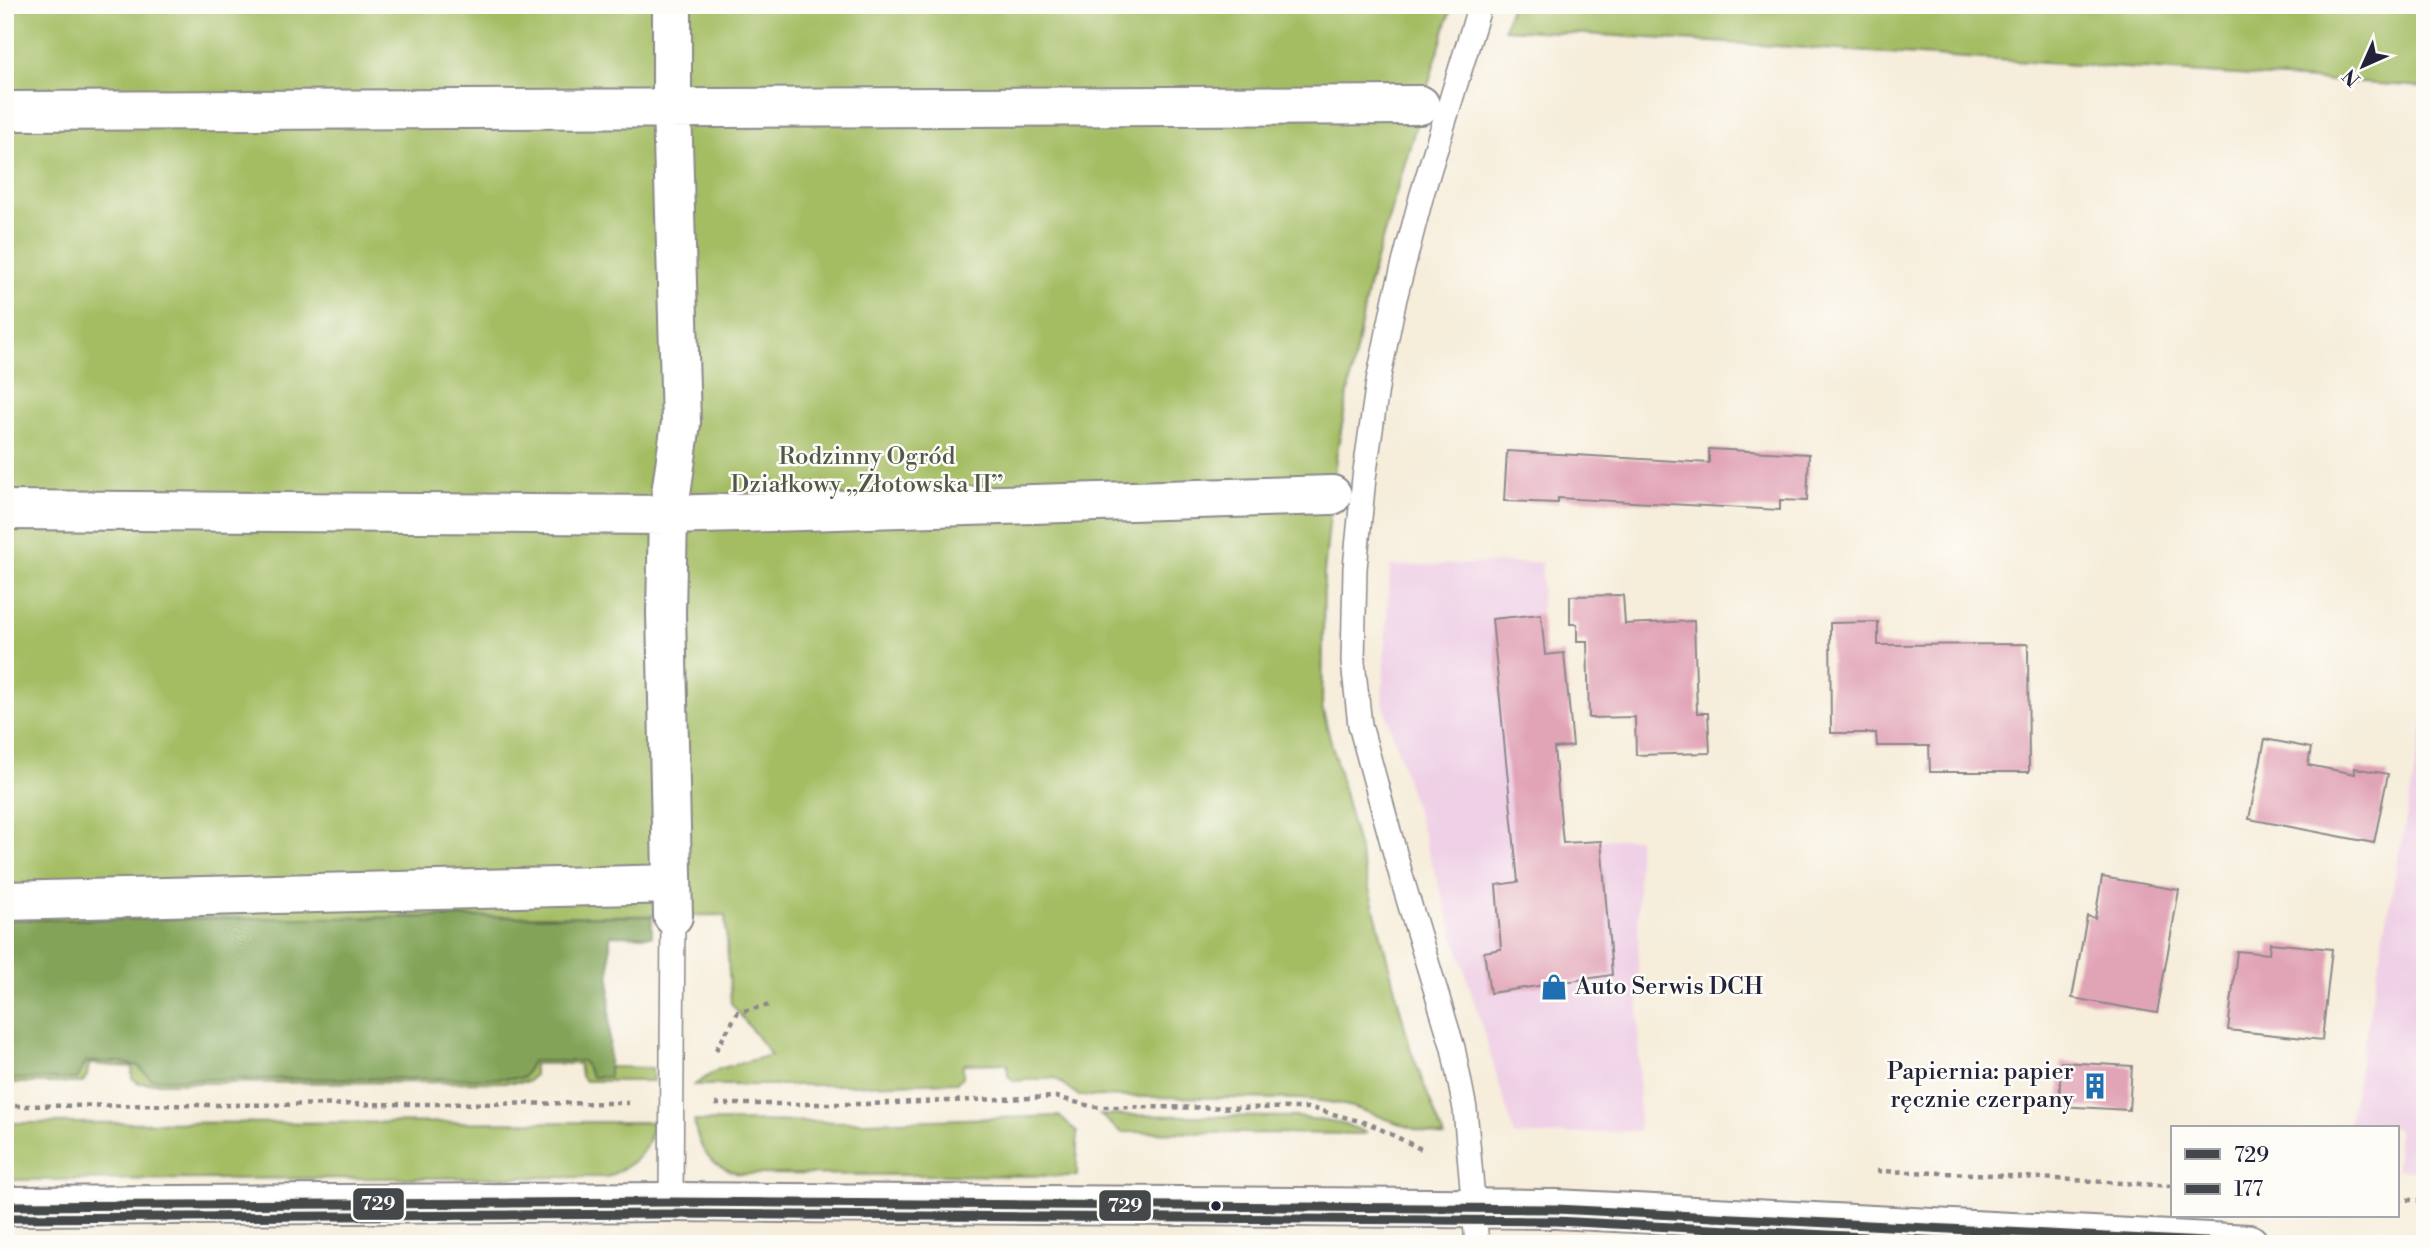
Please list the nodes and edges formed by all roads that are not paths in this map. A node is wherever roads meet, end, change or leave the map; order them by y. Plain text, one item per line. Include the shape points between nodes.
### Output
1 (672, 5) edge
2 (1480, 5) edge
3 (1420, 105) dead end
4 (671, 107) junction
5 (5, 111) edge
6 (1332, 495) dead end
7 (5, 510) edge
8 (668, 515) junction
9 (672, 900) junction
10 (5, 901) edge
11 (671, 1202) junction
12 (5, 1206) edge
13 (1476, 1226) edge
14 (2249, 1244) edge

1 - 4 street
2 - 13 lane via 1422,194 1378,381 1355,568 1353,662 1363,737 1453,1048 1465,1110
3 - 4 street
4 - 5 street
4 - 8 street via 681,424
6 - 8 street
7 - 8 street
8 - 9 street
9 - 10 street
9 - 11 lane
11 - 12 street
11 - 13 street
13 - 14 street via 1659,1213

